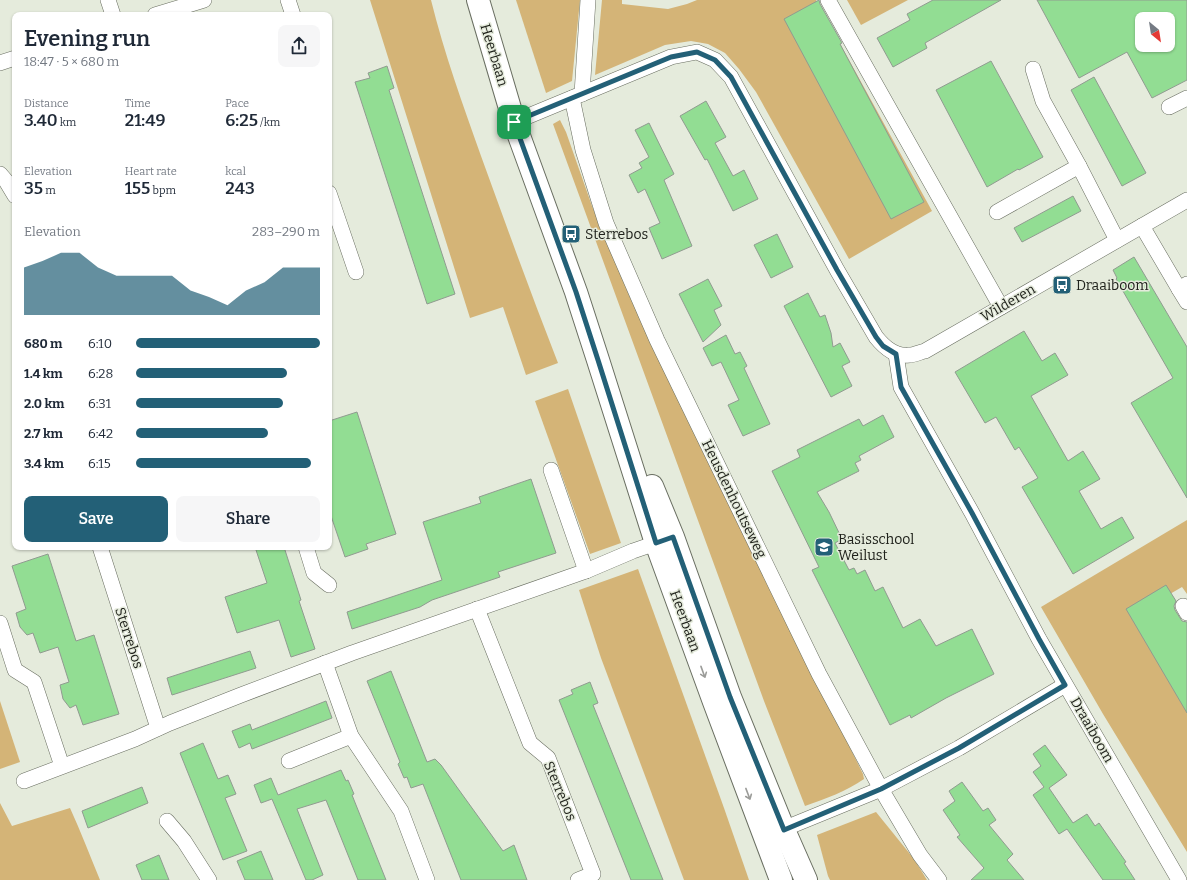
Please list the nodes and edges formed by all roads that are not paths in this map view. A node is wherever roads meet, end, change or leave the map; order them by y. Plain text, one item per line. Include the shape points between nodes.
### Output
1 (108, 0) edge
2 (204, 0) edge
3 (288, 0) edge
4 (478, 0) edge
5 (588, 0) edge
6 (828, 0) edge
7 (112, 12) edge
8 (165, 12) edge
9 (292, 12) edge
10 (12, 59) edge
11 (0, 63) edge
12 (1033, 69) dead end
13 (577, 96) junction
14 (1187, 98) edge
15 (1169, 108) dead end
16 (514, 122) junction
17 (1079, 166) junction
18 (0, 174) edge
19 (12, 191) edge
20 (1187, 200) edge
21 (332, 202) edge
22 (997, 212) dead end
23 (1142, 226) junction
24 (1117, 240) junction
25 (356, 272) dead end
26 (1183, 287) edge
27 (1187, 302) edge
28 (1000, 307) junction
29 (896, 354) junction
30 (551, 470) dead end
31 (665, 540) junction
32 (101, 550) edge
33 (307, 550) edge
34 (586, 571) junction
35 (329, 585) dead end
36 (477, 609) junction
37 (0, 623) edge
38 (325, 663) junction
39 (1065, 685) junction
40 (158, 728) junction
41 (351, 736) junction
42 (288, 761) dead end
43 (62, 766) junction
44 (24, 781) dead end
45 (881, 789) junction
46 (167, 821) dead end
47 (774, 833) junction
48 (209, 880) edge
49 (427, 880) edge
50 (578, 880) edge
51 (781, 880) edge
52 (806, 880) edge
53 (939, 880) edge
54 (1180, 880) edge

1 - 7 street
2 - 8 street
3 - 9 street
4 - 16 street, Heerbaan
5 - 13 street, Heusdenhoutseweg
6 - 28 street
10 - 11 street
12 - 17 street via 1043,101
13 - 16 street
13 - 29 street via 671,57 697,52 715,60 731,77 876,337 883,346
13 - 45 street, Heusdenhoutseweg via 583,150 606,223 657,340 819,674
14 - 15 street
16 - 31 street, Heerbaan
17 - 22 street
17 - 24 street
18 - 19 street
20 - 23 street, Wilderen
21 - 25 street
23 - 24 street, Wilderen
23 - 26 street
24 - 28 street, Wilderen
26 - 27 street
28 - 29 street, Wilderen via 925,351 909,356
29 - 39 street, Draaiboom via 901,387
30 - 34 street
31 - 34 street
31 - 47 street, Heerbaan via 714,702
32 - 40 street, Sterrebos
33 - 35 street via 314,573
34 - 36 street
36 - 38 street
36 - 50 street, Sterrebos via 530,743 548,758 593,874
37 - 43 street via 15,670 34,682
38 - 40 street
38 - 41 street
39 - 45 street via 959,748
39 - 54 street, Draaiboom
40 - 43 street
41 - 42 street
41 - 49 street via 402,811
43 - 44 street
45 - 47 street
45 - 53 street, Heusdenhoutseweg via 920,855
46 - 48 street via 184,841
47 - 51 street, Heerbaan
47 - 52 street, Heerbaan

